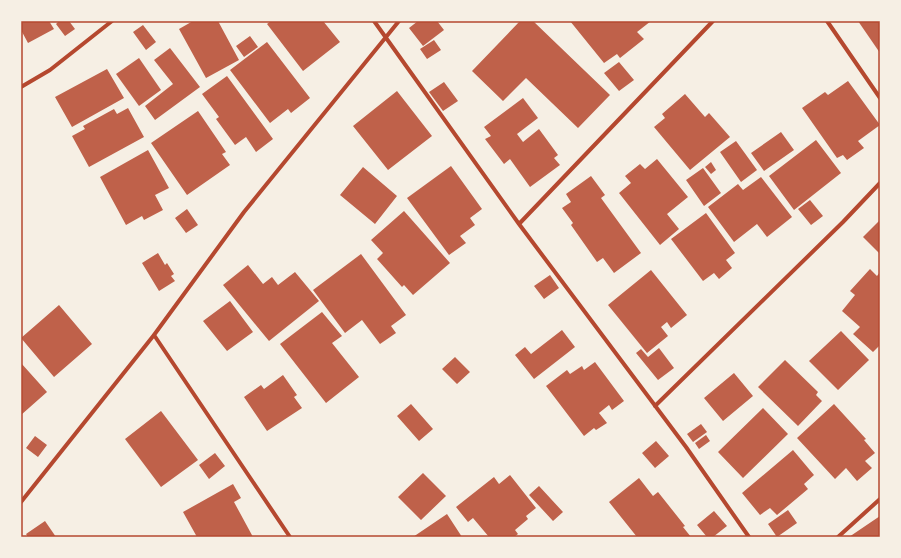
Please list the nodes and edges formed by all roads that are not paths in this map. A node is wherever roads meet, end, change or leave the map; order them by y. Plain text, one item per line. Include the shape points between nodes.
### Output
1 (112, 21) edge
2 (374, 21) edge
3 (399, 21) edge
4 (713, 21) edge
5 (827, 21) edge
6 (386, 38) junction
7 (21, 87) edge
8 (880, 98) edge
9 (880, 183) edge
10 (519, 224) junction
11 (154, 334) junction
12 (655, 406) junction
13 (880, 499) edge
14 (21, 502) edge
15 (290, 537) edge
16 (749, 537) edge
17 (838, 537) edge

1 - 7 street via 50,70
2 - 6 street
3 - 6 street
4 - 10 street
5 - 8 street
6 - 10 street
6 - 11 street via 244,212
9 - 12 street
10 - 12 street
11 - 14 street
11 - 15 street
12 - 16 street
13 - 17 street

